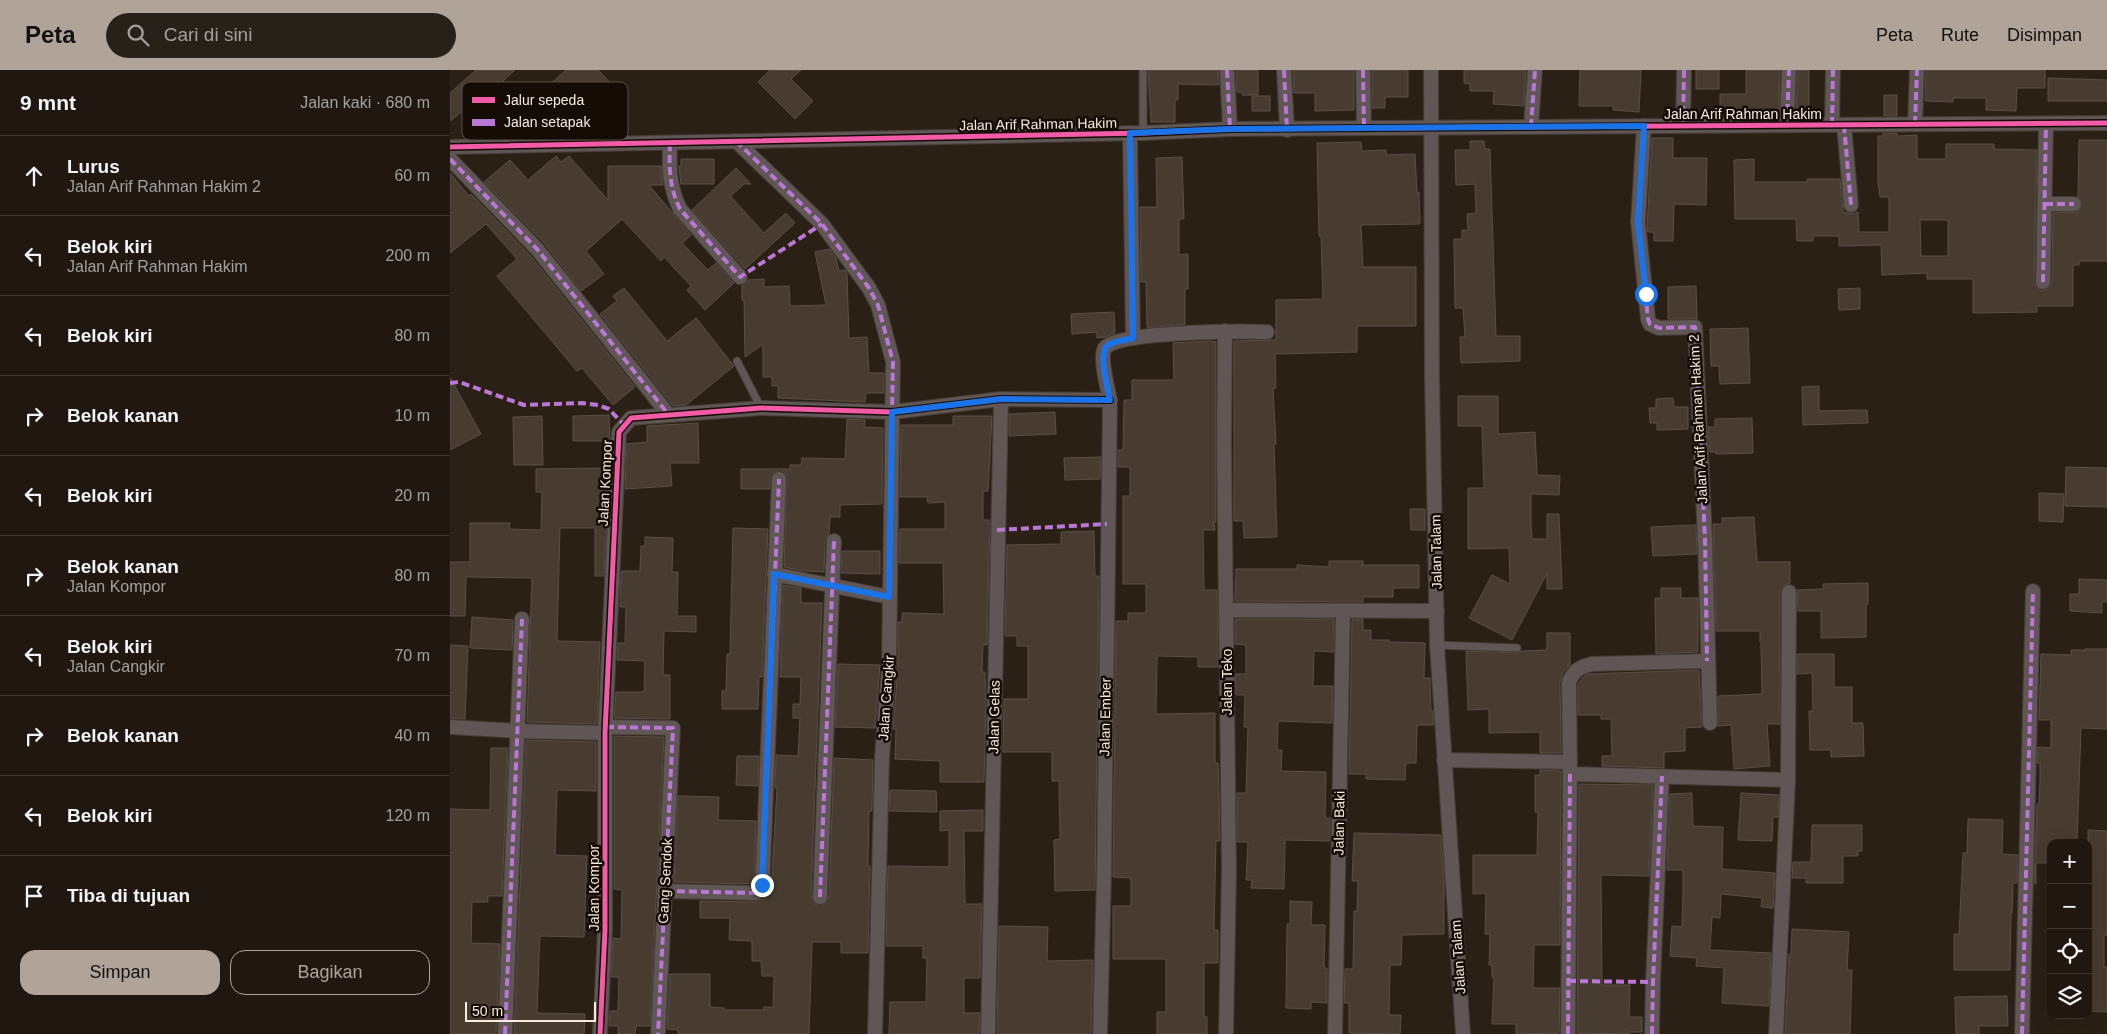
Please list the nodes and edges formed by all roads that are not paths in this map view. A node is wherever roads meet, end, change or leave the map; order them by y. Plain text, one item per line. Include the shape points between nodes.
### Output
1 (1143, 70) edge
2 (1227, 70) edge
3 (1284, 70) edge
4 (1363, 70) edge
5 (1431, 70) edge
6 (1535, 70) edge
7 (1684, 70) edge
8 (1789, 70) edge
9 (1834, 70) edge
10 (1917, 70) edge
11 (2107, 123) edge
12 (1787, 124) junction
13 (1916, 124) junction
14 (2046, 124) junction
15 (1838, 125) junction
16 (1644, 126) junction
17 (1682, 126) junction
18 (1431, 127) junction
19 (1531, 127) junction
20 (1364, 128) junction
21 (1230, 129) junction
22 (1287, 130) junction
23 (1136, 133) junction
24 (736, 141) junction
25 (670, 143) junction
26 (450, 147) edge
27 (450, 159) edge
28 (2045, 204) junction
29 (2074, 204) dead end
30 (1851, 205) dead end
31 (740, 277) dead end
32 (2043, 282) dead end
33 (1226, 331) junction
34 (1267, 332) dead end
35 (1133, 338) junction
36 (737, 361) dead end
37 (1001, 399) junction
38 (1110, 400) junction
39 (761, 408) junction
40 (892, 412) junction
41 (668, 414) junction
42 (779, 479) dead end
43 (834, 541) dead end
44 (774, 574) junction
45 (832, 585) junction
46 (2032, 591) dead end
47 (1789, 592) dead end
48 (889, 597) junction
49 (1227, 610) junction
50 (1343, 612) junction
51 (1437, 612) junction
52 (522, 619) dead end
53 (1437, 645) junction
54 (1517, 648) dead end
55 (1707, 661) junction
56 (1710, 723) dead end
57 (450, 727) edge
58 (605, 730) junction
59 (516, 731) junction
60 (1444, 760) junction
61 (1570, 768) junction
62 (1662, 776) junction
63 (1788, 780) junction
64 (665, 890) junction
65 (820, 897) dead end
66 (505, 1034) edge
67 (600, 1034) edge
68 (658, 1034) edge
69 (875, 1034) edge
70 (988, 1034) edge
71 (1100, 1034) edge
72 (1226, 1034) edge
73 (1334, 1034) edge
74 (1463, 1034) edge
75 (1568, 1034) edge
76 (1652, 1034) edge
77 (1776, 1034) edge
78 (2022, 1034) edge

1 - 23 lane
2 - 21 street
3 - 22 street
4 - 20 street
5 - 18 street, Jalan Talam
6 - 19 street
7 - 17 street
8 - 12 street
9 - 15 street
10 - 13 street
11 - 14 street, Jalan Arif Rahman Hakim
12 - 15 street, Jalan Arif Rahman Hakim
12 - 17 street, Jalan Arif Rahman Hakim
13 - 14 street, Jalan Arif Rahman Hakim
13 - 15 street, Jalan Arif Rahman Hakim
14 - 28 street
15 - 30 street
16 - 17 street, Jalan Arif Rahman Hakim
16 - 19 street, Jalan Arif Rahman Hakim
16 - 55 street, Jalan Arif Rahman Hakim 2 via 1638,222 1648,319 1650,324 1659,328 1695,327
18 - 19 street, Jalan Arif Rahman Hakim
18 - 20 street, Jalan Arif Rahman Hakim
18 - 51 street, Jalan Talam
20 - 22 street, Jalan Arif Rahman Hakim
21 - 22 street, Jalan Arif Rahman Hakim
21 - 23 street, Jalan Arif Rahman Hakim
23 - 24 street, Jalan Arif Rahman Hakim
23 - 35 street
24 - 25 street, Jalan Arif Rahman Hakim
24 - 40 street, Jalan Cangkir via 822,224 869,288 878,305 893,362
25 - 26 street, Jalan Arif Rahman Hakim
25 - 31 street via 669,172 680,209
27 - 41 street via 537,249
28 - 29 street
28 - 32 street
33 - 34 street, Jalan Ember
33 - 35 street, Jalan Ember
33 - 49 street, Jalan Teko
35 - 38 street, Jalan Ember via 1110,344 1104,351
36 - 39 lane
37 - 38 street, Jalan Kompor
37 - 40 street, Jalan Kompor
37 - 70 street, Jalan Gelas
38 - 71 street, Jalan Ember
39 - 40 street, Jalan Kompor
39 - 41 street, Jalan Kompor
40 - 48 street, Jalan Cangkir
41 - 58 street, Jalan Kompor via 631,418 619,432
42 - 44 street
43 - 45 street
44 - 45 street
44 - 64 street via 762,891
45 - 48 street
45 - 65 street
46 - 78 street
47 - 63 street
48 - 69 street, Jalan Cangkir
49 - 50 street
49 - 72 street, Jalan Teko via 1229,869
50 - 51 street
50 - 73 street, Jalan Baki
51 - 53 street, Jalan Talam
52 - 59 street
53 - 54 lane
53 - 60 street, Jalan Talam
55 - 56 street, Jalan Arif Rahman Hakim 2
55 - 61 street via 1580,667 1569,682
57 - 59 street
58 - 59 street
58 - 64 street, Gang Sendok via 672,728
58 - 67 street, Jalan Kompor via 605,930
59 - 66 street
60 - 61 street
60 - 74 street, Jalan Talam
61 - 62 street
61 - 75 street
62 - 63 street
62 - 76 street
63 - 77 street
64 - 68 street, Gang Sendok

